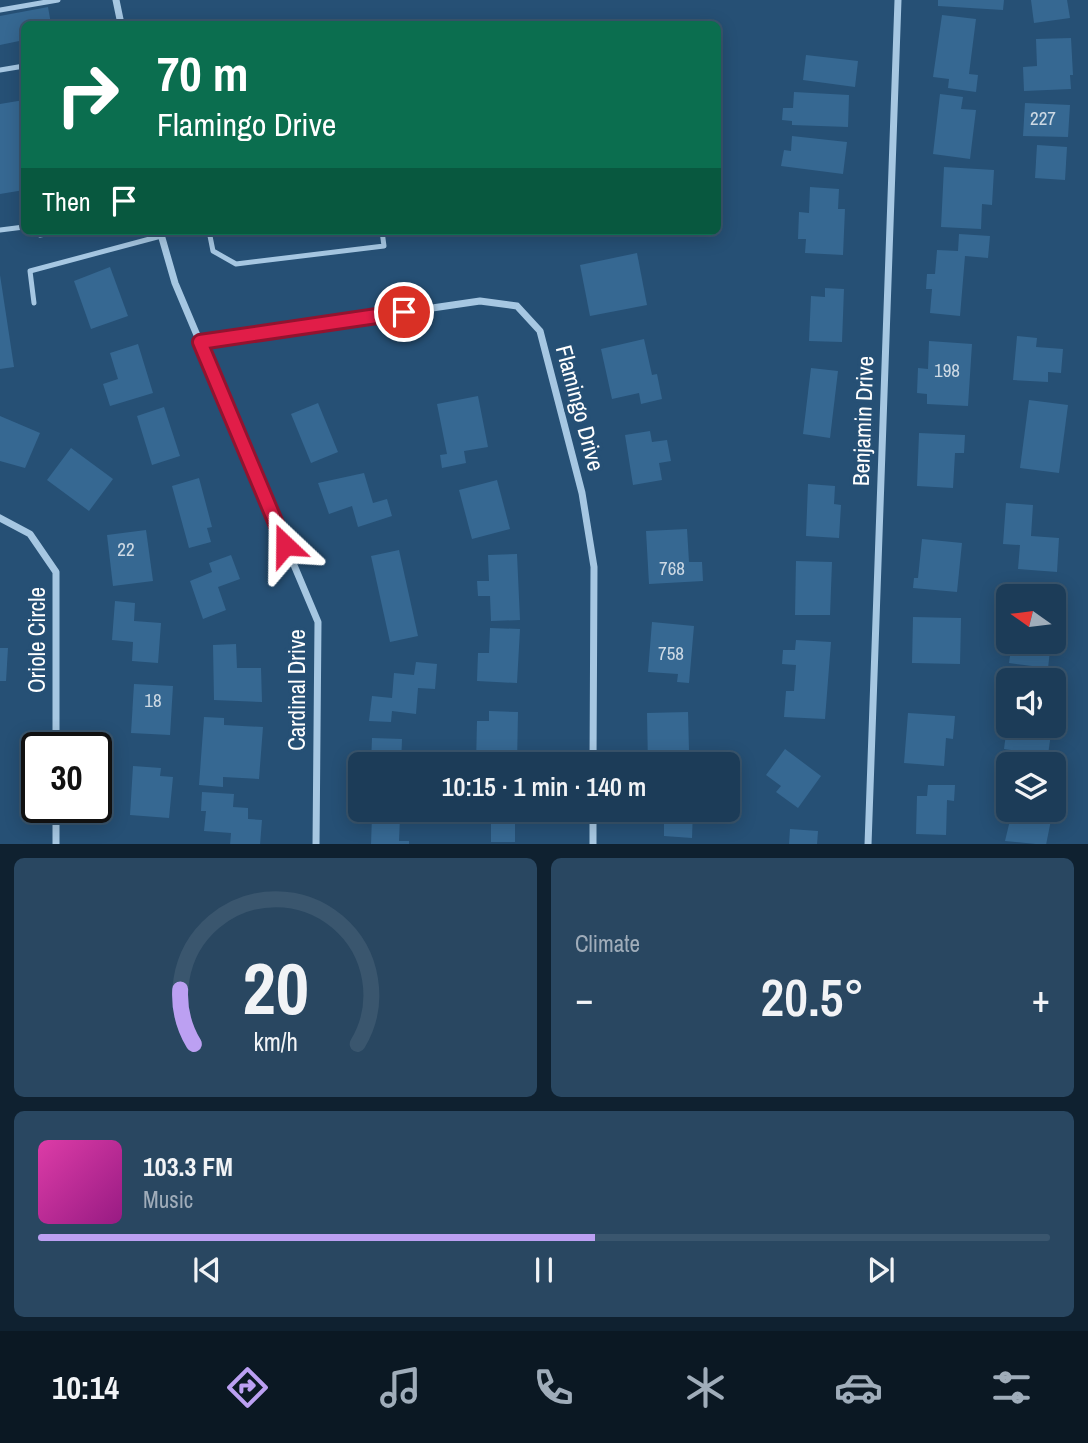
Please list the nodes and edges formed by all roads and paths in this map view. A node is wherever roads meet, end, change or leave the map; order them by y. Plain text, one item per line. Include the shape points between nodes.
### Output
1 (58, 0) edge
2 (116, 0) edge
3 (898, 0) edge
4 (0, 10) edge
5 (120, 21) edge
6 (21, 67) edge
7 (0, 71) edge
8 (21, 227) edge
9 (0, 230) edge
10 (156, 235) edge
11 (160, 235) edge
12 (210, 235) edge
13 (383, 235) edge
14 (34, 303) dead end
15 (200, 342) junction
16 (0, 518) edge
17 (57, 732) edge
18 (593, 752) edge
19 (593, 822) edge
20 (57, 823) edge
21 (57, 844) edge
22 (316, 844) edge
23 (593, 844) edge
24 (868, 844) edge

1 - 4 lane
2 - 5 street
3 - 24 street, Benjamin Drive
6 - 7 lane
8 - 9 lane
10 - 14 lane via 30,271
11 - 15 street, Cardinal Drive
12 - 13 lane via 214,251 236,264 384,246
15 - 18 street, Flamingo Drive via 480,302 517,306 540,331 584,505 594,567
15 - 22 street, Cardinal Drive via 318,622
16 - 17 street, Oriole Circle via 30,534 57,572
19 - 23 street
20 - 21 street

